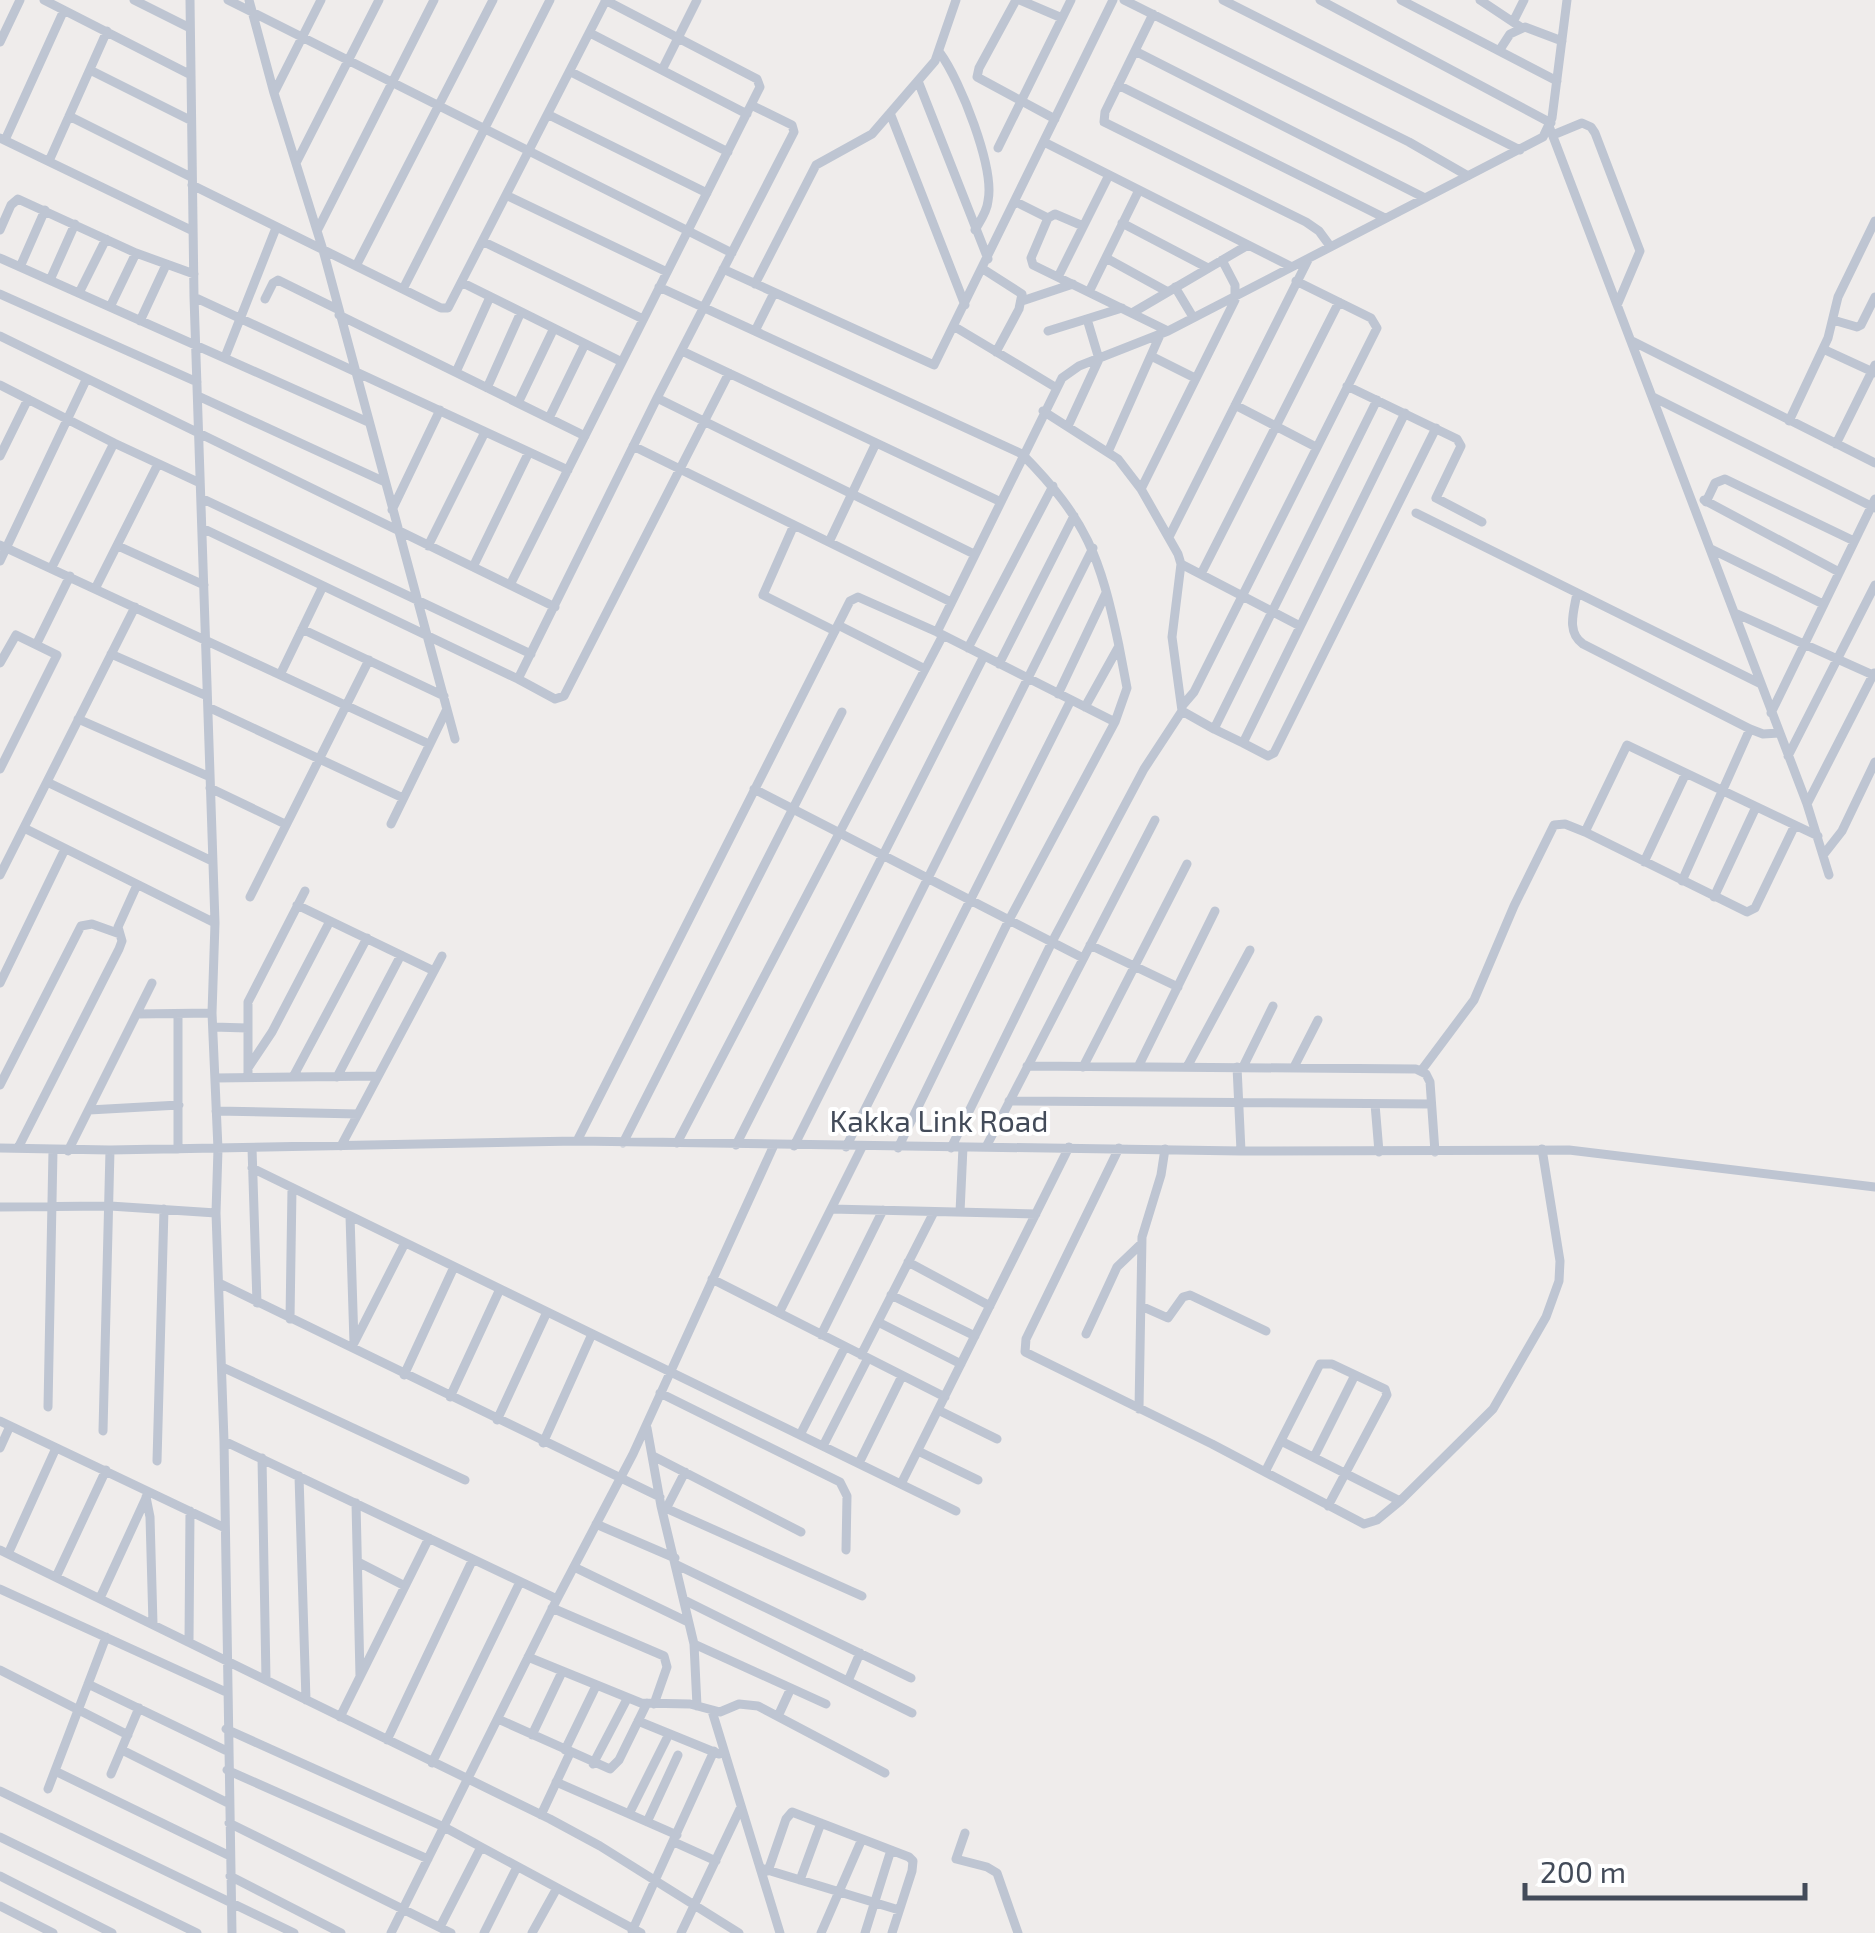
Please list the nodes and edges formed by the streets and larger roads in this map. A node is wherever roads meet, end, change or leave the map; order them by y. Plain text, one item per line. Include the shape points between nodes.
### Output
1 (20, 0) edge
2 (44, 0) edge
3 (134, 0) edge
4 (190, 0) edge
5 (228, 0) edge
6 (250, 0) edge
7 (321, 0) edge
8 (379, 0) edge
9 (434, 0) edge
10 (493, 0) edge
11 (550, 0) edge
12 (606, 0) edge
13 (698, 0) edge
14 (956, 0) edge
15 (1018, 0) edge
16 (1071, 0) edge
17 (1113, 0) edge
18 (1124, 0) edge
19 (1223, 0) edge
20 (1320, 0) edge
21 (1402, 0) edge
22 (1480, 0) edge
23 (1524, 0) edge
24 (1564, 1) edge
25 (64, 10) junction
26 (252, 12) junction
27 (1153, 14) junction
28 (1062, 18) junction
29 (1514, 20) junction
30 (190, 28) junction
31 (1522, 28) junction
32 (107, 31) junction
33 (590, 33) junction
34 (678, 38) junction
35 (302, 40) junction
36 (1562, 41) junction
37 (0, 42) edge
38 (1135, 51) junction
39 (1499, 52) junction
40 (940, 53) junction
41 (348, 62) junction
42 (90, 70) junction
43 (662, 70) junction
44 (571, 72) junction
45 (191, 75) junction
46 (918, 80) junction
47 (1557, 82) junction
48 (394, 84) junction
49 (1118, 86) junction
50 (274, 93) junction
51 (1021, 101) junction
52 (439, 106) junction
53 (749, 109) junction
54 (890, 114) junction
55 (549, 115) junction
56 (69, 116) junction
57 (1055, 118) junction
58 (190, 120) junction
59 (1551, 128) junction
60 (485, 129) junction
61 (2, 139) edge
62 (1044, 142) junction
63 (998, 148) dead end
64 (1520, 150) junction
65 (530, 152) junction
66 (728, 152) junction
67 (49, 162) junction
68 (296, 163) junction
69 (1109, 175) junction
70 (1468, 176) junction
71 (192, 181) junction
72 (1138, 190) junction
73 (707, 193) junction
74 (508, 196) junction
75 (1425, 198) junction
76 (0, 200) edge
77 (1016, 202) junction
78 (12, 205) junction
79 (45, 210) junction
80 (1048, 218) junction
81 (1385, 218) junction
82 (1875, 220) edge
83 (1122, 223) junction
84 (75, 224) junction
85 (1083, 226) junction
86 (276, 228) junction
87 (0, 230) edge
88 (317, 230) junction
89 (975, 230) junction
90 (193, 231) junction
91 (687, 231) junction
92 (106, 239) junction
93 (484, 242) junction
94 (1248, 244) junction
95 (1330, 246) junction
96 (323, 250) junction
97 (136, 253) junction
98 (732, 253) junction
99 (1310, 256) junction
100 (0, 258) edge
101 (1106, 258) junction
102 (1222, 260) junction
103 (985, 264) junction
104 (166, 265) junction
105 (356, 266) junction
106 (1290, 266) junction
107 (20, 267) junction
108 (1208, 268) junction
109 (724, 269) junction
110 (667, 272) junction
111 (194, 274) junction
112 (1058, 277) junction
113 (50, 280) junction
114 (1296, 280) junction
115 (463, 283) junction
116 (755, 284) junction
117 (1073, 284) junction
118 (659, 287) junction
119 (402, 289) junction
120 (1172, 290) junction
121 (774, 292) junction
122 (1089, 292) junction
123 (0, 294) edge
124 (79, 294) junction
125 (1237, 294) junction
126 (194, 297) junction
127 (490, 297) junction
128 (1875, 297) edge
129 (265, 299) dead end
130 (1022, 301) junction
131 (1339, 302) junction
132 (1618, 303) junction
133 (965, 305) junction
134 (110, 307) junction
135 (704, 308) junction
136 (1127, 311) junction
137 (338, 312) junction
138 (521, 312) junction
139 (239, 318) junction
140 (1194, 318) junction
141 (644, 319) junction
142 (1087, 319) junction
143 (140, 320) junction
144 (1832, 320) junction
145 (954, 327) junction
146 (554, 328) junction
147 (1048, 330) dead end
148 (754, 331) junction
149 (1165, 332) junction
150 (0, 336) edge
151 (1632, 341) junction
152 (585, 344) junction
153 (196, 346) junction
154 (1823, 349) junction
155 (682, 351) junction
156 (996, 352) junction
157 (1151, 356) junction
158 (225, 357) junction
159 (1099, 358) junction
160 (622, 362) junction
161 (354, 370) junction
162 (1874, 370) edge
163 (456, 372) junction
164 (729, 373) junction
165 (1196, 378) junction
166 (86, 380) junction
167 (197, 382) junction
168 (0, 385) edge
169 (1347, 386) junction
170 (1055, 387) junction
171 (487, 388) junction
172 (198, 396) junction
173 (1653, 397) junction
174 (657, 398) junction
175 (28, 399) junction
176 (1377, 400) junction
177 (518, 403) junction
178 (1234, 406) junction
179 (440, 410) junction
180 (1043, 411) junction
181 (1405, 413) junction
182 (549, 418) junction
183 (68, 419) junction
184 (704, 421) junction
185 (1789, 421) junction
186 (368, 422) junction
187 (1068, 426) junction
188 (1275, 426) junction
189 (1436, 428) junction
190 (485, 432) junction
191 (199, 436) junction
192 (585, 436) junction
193 (114, 443) junction
194 (876, 443) junction
195 (1836, 444) junction
196 (634, 446) junction
197 (1316, 447) junction
198 (529, 452) junction
199 (1108, 452) junction
200 (1022, 454) junction
201 (0, 456) edge
202 (158, 464) junction
203 (1875, 464) edge
204 (680, 469) junction
205 (568, 470) junction
206 (385, 482) junction
207 (200, 483) junction
208 (1053, 486) junction
209 (1141, 490) junction
210 (1689, 490) junction
211 (852, 494) junction
212 (201, 498) junction
213 (1000, 501) junction
214 (1706, 502) junction
215 (1874, 504) edge
216 (392, 510) junction
217 (1416, 513) dead end
218 (1074, 516) junction
219 (1482, 522) dead end
220 (794, 525) junction
221 (202, 528) junction
222 (398, 531) junction
223 (1169, 537) junction
224 (1854, 541) junction
225 (829, 542) junction
226 (118, 546) junction
227 (428, 546) junction
228 (3, 547) edge
229 (1093, 548) junction
230 (1711, 548) junction
231 (974, 554) junction
232 (0, 562) edge
233 (1181, 564) junction
234 (52, 567) junction
235 (473, 568) junction
236 (1838, 572) junction
237 (1200, 574) junction
238 (70, 576) junction
239 (204, 585) junction
240 (323, 586) junction
241 (510, 586) junction
242 (1875, 586) edge
243 (96, 587) junction
244 (1107, 591) junction
245 (1577, 593) junction
246 (1240, 597) junction
247 (418, 601) junction
248 (951, 602) junction
249 (1823, 604) junction
250 (135, 606) junction
251 (555, 607) junction
252 (1271, 612) junction
253 (1735, 614) junction
254 (1300, 626) junction
255 (836, 628) junction
256 (302, 629) junction
257 (940, 634) junction
258 (430, 637) junction
259 (206, 641) junction
260 (1805, 642) junction
261 (36, 643) junction
262 (1119, 646) junction
263 (968, 648) junction
264 (111, 654) junction
265 (531, 654) junction
266 (984, 656) junction
267 (1840, 658) junction
268 (369, 660) junction
269 (0, 663) edge
270 (999, 664) junction
271 (925, 669) junction
272 (1874, 674) edge
273 (280, 675) junction
274 (1029, 679) junction
275 (518, 680) junction
276 (1761, 684) junction
277 (1058, 694) junction
278 (444, 696) junction
279 (1071, 700) junction
280 (207, 702) junction
281 (346, 706) junction
282 (1085, 707) junction
283 (1182, 708) junction
284 (447, 709) junction
285 (842, 712) dead end
286 (1771, 712) junction
287 (78, 719) junction
288 (1115, 722) junction
289 (1214, 728) junction
290 (1750, 730) junction
291 (1779, 733) junction
292 (454, 739) dead end
293 (1243, 743) junction
294 (429, 744) junction
295 (1788, 756) junction
296 (318, 760) junction
297 (1875, 762) edge
298 (0, 769) edge
299 (1686, 772) junction
300 (46, 782) junction
301 (210, 783) junction
302 (754, 789) junction
303 (1723, 790) junction
304 (403, 798) junction
305 (1807, 804) junction
306 (1756, 807) junction
307 (792, 808) junction
308 (1155, 820) dead end
309 (285, 824) junction
310 (391, 824) dead end
311 (1794, 825) junction
312 (24, 828) junction
313 (838, 832) junction
314 (1585, 832) junction
315 (1818, 836) junction
316 (65, 849) junction
317 (881, 854) junction
318 (1824, 854) junction
319 (212, 861) junction
320 (1644, 862) junction
321 (1188, 864) dead end
322 (0, 875) edge
323 (1829, 875) dead end
324 (928, 878) junction
325 (1682, 881) junction
326 (137, 884) junction
327 (305, 891) dead end
328 (250, 896) dead end
329 (1714, 897) junction
330 (970, 900) junction
331 (298, 905) junction
332 (1215, 911) dead end
333 (1009, 920) junction
334 (330, 921) junction
335 (214, 923) junction
336 (120, 934) junction
337 (366, 938) junction
338 (1052, 942) junction
339 (1090, 946) junction
340 (1250, 950) dead end
341 (400, 954) junction
342 (442, 956) dead end
343 (1083, 958) junction
344 (1134, 966) junction
345 (434, 970) junction
346 (0, 983) edge
347 (152, 983) dead end
348 (1178, 987) junction
349 (1273, 1006) dead end
350 (212, 1013) junction
351 (137, 1014) junction
352 (178, 1014) junction
353 (1318, 1020) dead end
354 (213, 1027) junction
355 (248, 1028) junction
356 (1027, 1066) junction
357 (1083, 1067) junction
358 (1138, 1067) junction
359 (1187, 1067) junction
360 (1240, 1067) junction
361 (1294, 1068) junction
362 (1421, 1071) junction
363 (248, 1073) junction
364 (378, 1076) junction
365 (293, 1077) junction
366 (336, 1077) junction
367 (215, 1078) junction
368 (0, 1085) edge
369 (1010, 1102) junction
370 (1239, 1104) junction
371 (1375, 1104) junction
372 (1431, 1104) junction
373 (179, 1105) junction
374 (89, 1110) junction
375 (216, 1111) junction
376 (358, 1114) junction
377 (577, 1141) junction
378 (623, 1142) junction
379 (677, 1143) junction
380 (736, 1145) junction
381 (774, 1145) junction
382 (341, 1146) junction
383 (794, 1146) junction
384 (846, 1147) junction
385 (862, 1147) junction
386 (963, 1147) junction
387 (986, 1147) junction
388 (1069, 1147) junction
389 (0, 1148) edge
390 (18, 1148) junction
391 (252, 1148) junction
392 (898, 1148) junction
393 (951, 1148) junction
394 (1119, 1148) junction
395 (178, 1149) junction
396 (218, 1149) junction
397 (1165, 1149) junction
398 (54, 1150) junction
399 (110, 1150) junction
400 (1542, 1150) junction
401 (68, 1151) junction
402 (1241, 1151) junction
403 (1379, 1152) junction
404 (1435, 1152) junction
405 (252, 1168) junction
406 (1875, 1187) edge
407 (292, 1188) junction
408 (52, 1205) junction
409 (110, 1206) junction
410 (0, 1207) edge
411 (164, 1208) junction
412 (832, 1208) junction
413 (883, 1210) junction
414 (934, 1212) junction
415 (960, 1212) junction
416 (216, 1213) junction
417 (1036, 1214) junction
418 (350, 1216) junction
419 (405, 1243) junction
420 (1141, 1244) junction
421 (908, 1262) junction
422 (454, 1266) junction
423 (712, 1279) junction
424 (219, 1283) junction
425 (500, 1289) junction
426 (892, 1295) junction
427 (257, 1303) junction
428 (990, 1306) junction
429 (1140, 1306) junction
430 (547, 1312) junction
431 (779, 1313) junction
432 (290, 1319) junction
433 (878, 1322) junction
434 (1266, 1331) dead end
435 (592, 1334) junction
436 (1086, 1334) dead end
437 (822, 1335) junction
438 (975, 1336) junction
439 (353, 1346) junction
440 (845, 1346) junction
441 (864, 1357) junction
442 (961, 1364) junction
443 (222, 1367) junction
444 (669, 1372) junction
445 (1355, 1374) junction
446 (404, 1375) junction
447 (902, 1376) junction
448 (660, 1393) junction
449 (450, 1397) junction
450 (944, 1397) junction
451 (48, 1406) dead end
452 (1139, 1409) junction
453 (938, 1410) junction
454 (497, 1420) junction
455 (5, 1423) edge
456 (646, 1426) junction
457 (103, 1430) dead end
458 (800, 1435) junction
459 (997, 1439) dead end
460 (224, 1440) junction
461 (1281, 1441) junction
462 (544, 1443) junction
463 (823, 1446) junction
464 (0, 1448) edge
465 (56, 1448) junction
466 (918, 1451) junction
467 (653, 1456) junction
468 (262, 1458) junction
469 (1314, 1458) junction
470 (157, 1460) dead end
471 (859, 1463) junction
472 (106, 1470) junction
473 (684, 1472) junction
474 (1265, 1472) junction
475 (1346, 1474) junction
476 (298, 1476) junction
477 (465, 1480) dead end
478 (620, 1480) junction
479 (978, 1480) dead end
480 (902, 1484) junction
481 (148, 1494) junction
482 (1400, 1502) junction
483 (356, 1504) junction
484 (662, 1504) junction
485 (1328, 1506) junction
486 (956, 1510) dead end
487 (190, 1511) junction
488 (596, 1524) junction
489 (225, 1528) junction
490 (801, 1532) dead end
491 (429, 1538) junction
492 (846, 1550) dead end
493 (4, 1552) edge
494 (473, 1559) junction
495 (358, 1562) junction
496 (676, 1562) junction
497 (574, 1567) junction
498 (56, 1577) junction
499 (520, 1582) junction
500 (406, 1586) junction
501 (0, 1589) edge
502 (862, 1596) dead end
503 (100, 1598) junction
504 (684, 1600) junction
505 (555, 1604) junction
506 (688, 1622) junction
507 (153, 1624) junction
508 (106, 1637) junction
509 (189, 1642) junction
510 (694, 1644) junction
511 (860, 1653) junction
512 (528, 1657) junction
513 (226, 1659) junction
514 (0, 1670) edge
515 (562, 1672) junction
516 (360, 1678) junction
517 (912, 1678) dead end
518 (266, 1679) junction
519 (848, 1681) junction
520 (88, 1684) junction
521 (596, 1686) junction
522 (791, 1688) junction
523 (226, 1692) junction
524 (627, 1699) junction
525 (306, 1700) junction
526 (650, 1704) junction
527 (826, 1704) dead end
528 (697, 1706) junction
529 (140, 1708) junction
530 (78, 1711) junction
531 (712, 1711) junction
532 (912, 1712) dead end
533 (778, 1714) junction
534 (340, 1717) junction
535 (498, 1718) junction
536 (638, 1721) junction
537 (226, 1728) junction
538 (669, 1734) junction
539 (532, 1735) junction
540 (128, 1736) junction
541 (387, 1740) junction
542 (122, 1750) junction
543 (227, 1751) junction
544 (567, 1752) junction
545 (714, 1752) junction
546 (678, 1755) dead end
547 (725, 1756) junction
548 (432, 1763) junction
549 (593, 1764) junction
550 (228, 1770) junction
551 (55, 1771) junction
552 (885, 1773) dead end
553 (112, 1774) dead end
554 (468, 1781) junction
555 (556, 1782) junction
556 (48, 1788) dead end
557 (0, 1791) edge
558 (228, 1803) junction
559 (740, 1808) junction
560 (629, 1814) junction
561 (541, 1815) junction
562 (647, 1822) junction
563 (229, 1823) junction
564 (821, 1823) junction
565 (444, 1827) junction
566 (965, 1832) dead end
567 (0, 1838) edge
568 (675, 1839) junction
569 (862, 1839) junction
570 (482, 1847) junction
571 (891, 1850) junction
572 (230, 1856) junction
573 (428, 1859) junction
574 (716, 1861) junction
575 (517, 1866) junction
576 (765, 1870) junction
577 (0, 1876) edge
578 (230, 1876) junction
579 (800, 1880) junction
580 (656, 1882) junction
581 (556, 1888) junction
582 (839, 1892) junction
583 (231, 1903) junction
584 (874, 1903) junction
585 (0, 1906) edge
586 (694, 1906) junction
587 (404, 1908) junction
588 (898, 1910) junction
589 (440, 1928) junction
590 (46, 1931) edge
591 (635, 1932) edge
592 (112, 1933) edge
593 (197, 1933) edge
594 (232, 1933) edge
595 (294, 1933) edge
596 (341, 1933) edge
597 (391, 1933) edge
598 (451, 1933) edge
599 (484, 1933) edge
600 (532, 1933) edge
601 (681, 1933) edge
602 (739, 1933) edge
603 (780, 1933) edge
604 (821, 1933) edge
605 (864, 1933) edge
606 (892, 1933) edge
607 (1018, 1933) edge

1 - 37 street
2 - 25 street
3 - 30 street
4 - 30 street
5 - 26 street
6 - 26 street
7 - 35 street
8 - 41 street
9 - 48 street
10 - 52 street
11 - 60 street
12 - 33 street
12 - 34 street
13 - 34 street
14 - 40 street
15 - 28 street
15 - 51 street via 977,74
16 - 28 street
17 - 57 street
18 - 27 street
19 - 64 street
20 - 59 street
21 - 39 street
22 - 29 street
23 - 29 street
24 - 36 street
25 - 32 street
25 - 61 street
26 - 35 street
26 - 50 street
27 - 38 street
27 - 70 street
28 - 51 street
29 - 31 street
30 - 45 street
31 - 36 street
31 - 39 street
32 - 42 street
32 - 45 street
33 - 43 street
33 - 44 street
34 - 43 street
34 - 53 street via 757,79 760,88
35 - 41 street
35 - 50 street
36 - 47 street
38 - 49 street
38 - 75 street
39 - 47 street
40 - 46 street
40 - 89 street via 966,100 989,191
41 - 48 street
41 - 68 street
42 - 56 street
42 - 58 street
43 - 53 street
44 - 55 street
44 - 66 street
45 - 58 street
46 - 54 street
46 - 89 street
47 - 59 street
48 - 52 street
48 - 88 street
49 - 81 street
49 - 95 street via 1103,118 1108,126 1306,222
50 - 68 street
51 - 57 street
51 - 63 street
52 - 60 street
52 - 105 street
53 - 66 street
53 - 98 street via 792,125 794,132
54 - 116 street via 857,145 816,165
54 - 133 street
55 - 65 street
55 - 73 street
56 - 67 street
56 - 71 street
57 - 62 street
58 - 71 street
59 - 64 street
59 - 132 street
59 - 132 street via 1591,126 1640,251
60 - 65 street
60 - 119 street
61 - 67 street
62 - 69 street
62 - 77 street
64 - 70 street
65 - 74 street
65 - 91 street
66 - 73 street
67 - 90 street
68 - 88 street
69 - 72 street
69 - 85 street
70 - 75 street
71 - 86 street
71 - 90 street
72 - 83 street
72 - 94 street
73 - 91 street
74 - 93 street
74 - 110 street
75 - 81 street
76 - 78 street
77 - 80 street
77 - 103 street
78 - 79 street via 18,199
78 - 87 street
79 - 84 street
79 - 107 street
80 - 85 street via 1055,214
80 - 112 street via 1031,262
81 - 95 street
82 - 144 street
83 - 101 street
83 - 108 street
84 - 92 street
84 - 113 street
85 - 112 street
86 - 96 street
86 - 139 street
88 - 96 street
89 - 103 street
90 - 111 street
91 - 98 street
91 - 110 street
92 - 97 street
92 - 124 street
93 - 115 street
93 - 141 street
94 - 102 street
94 - 106 street
95 - 99 street
96 - 105 street
96 - 137 street
97 - 104 street
97 - 134 street
98 - 109 street
99 - 106 street
99 - 114 street
100 - 107 street
101 - 120 street
101 - 122 street
102 - 108 street
102 - 125 street
103 - 130 street via 1018,289
103 - 133 street
104 - 111 street
104 - 143 street
105 - 119 street
106 - 125 street
107 - 113 street
108 - 120 street
109 - 116 street
109 - 135 street
110 - 118 street
111 - 126 street
112 - 117 street
113 - 124 street
114 - 131 street
114 - 178 street
115 - 119 street via 445,309
115 - 127 street
116 - 121 street
117 - 122 street
117 - 130 street
118 - 135 street
118 - 141 street
120 - 136 street
120 - 140 street
121 - 145 street via 930,365
121 - 148 street
122 - 136 street
123 - 167 street
124 - 134 street
125 - 140 street
125 - 165 street
126 - 139 street
126 - 153 street
127 - 138 street
127 - 163 street
128 - 144 street via 1860,325
129 - 137 street via 278,280
130 - 156 street
131 - 169 street via 1376,323
131 - 188 street
132 - 151 street
133 - 145 street
134 - 143 street
135 - 148 street
135 - 155 street
136 - 142 street
136 - 149 street
137 - 161 street
137 - 163 street
138 - 146 street
138 - 171 street
139 - 158 street
139 - 161 street
140 - 149 street
141 - 160 street
142 - 147 street
142 - 159 street
143 - 153 street
144 - 154 street
145 - 156 street
146 - 152 street
146 - 177 street
148 - 200 street
149 - 157 street
149 - 159 street
150 - 166 street
151 - 173 street
151 - 185 street
152 - 160 street
152 - 182 street
153 - 158 street
153 - 167 street
154 - 162 street
154 - 185 street
155 - 164 street
155 - 174 street
156 - 170 street
157 - 165 street
157 - 199 street
158 - 186 street
159 - 170 street via 1070,371
159 - 187 street
160 - 192 street
161 - 179 street
161 - 186 street
162 - 195 street
163 - 171 street
164 - 184 street
164 - 194 street
165 - 209 street
166 - 183 street
166 - 191 street
167 - 172 street
168 - 175 street
169 - 176 street
169 - 197 street
170 - 180 street
171 - 177 street
172 - 191 street
172 - 206 street
173 - 210 street
173 - 215 street
174 - 184 street
174 - 196 street
175 - 183 street
175 - 201 street
176 - 181 street
176 - 252 street
177 - 182 street
178 - 188 street
178 - 223 street
179 - 190 street
179 - 216 street
180 - 187 street
180 - 200 street
181 - 189 street
181 - 254 street
182 - 192 street
183 - 193 street
183 - 228 street
184 - 204 street
184 - 211 street
185 - 195 street
186 - 206 street
187 - 199 street
188 - 197 street
188 - 237 street
189 - 219 street via 1461,446 1436,498
189 - 293 street via 1274,753
190 - 198 street
190 - 227 street
191 - 207 street
191 - 222 street
192 - 205 street
193 - 202 street
193 - 234 street
194 - 211 street
194 - 213 street
195 - 203 street
196 - 204 street
196 - 251 street
197 - 246 street
198 - 205 street
198 - 235 street
199 - 209 street
200 - 208 street
200 - 213 street
202 - 207 street
202 - 226 street
204 - 220 street
204 - 275 street via 564,696 556,699
205 - 241 street
206 - 216 street
207 - 212 street
208 - 218 street
208 - 263 street
209 - 223 street
210 - 214 street
210 - 230 street
211 - 225 street
211 - 231 street
212 - 221 street
212 - 247 street
213 - 231 street
214 - 224 street via 1715,483 1725,480
214 - 236 street
215 - 224 street
216 - 222 street
217 - 245 street
218 - 229 street
218 - 270 street
220 - 225 street
220 - 255 street via 763,595
221 - 239 street
221 - 240 street
222 - 227 street
222 - 247 street
223 - 233 street
224 - 236 street
225 - 248 street
226 - 239 street
226 - 243 street
227 - 235 street
228 - 232 street
228 - 234 street
229 - 244 street
229 - 274 street
230 - 249 street
230 - 253 street
231 - 248 street
233 - 237 street
233 - 283 street via 1172,660
234 - 238 street
235 - 241 street
236 - 249 street
237 - 246 street
238 - 243 street
238 - 261 street
239 - 259 street
240 - 256 street
240 - 258 street
241 - 251 street
242 - 267 street
243 - 250 street
244 - 262 street
244 - 277 street
245 - 276 street
245 - 290 street via 1576,639
246 - 252 street
246 - 283 street
247 - 258 street
247 - 265 street
248 - 257 street
249 - 260 street
250 - 259 street
250 - 264 street
251 - 265 street
252 - 254 street
252 - 289 street
253 - 260 street
253 - 276 street
254 - 293 street
255 - 257 street via 858,597
255 - 271 street
255 - 302 street
256 - 268 street
256 - 273 street
257 - 263 street
257 - 271 street
258 - 275 street
258 - 278 street
259 - 273 street
259 - 280 street
260 - 267 street
260 - 286 street
261 - 269 street via 15,636
261 - 298 street via 53,650 56,661
262 - 282 street
262 - 288 street via 1127,688
263 - 266 street
264 - 280 street
264 - 287 street
265 - 275 street
266 - 270 street
266 - 317 street
267 - 272 street
267 - 295 street
268 - 278 street
268 - 281 street
270 - 274 street
271 - 313 street
272 - 305 street
273 - 281 street
274 - 277 street
274 - 324 street
276 - 286 street
277 - 279 street
278 - 284 street
279 - 282 street
279 - 330 street
280 - 296 street
280 - 301 street
281 - 294 street
281 - 296 street
282 - 288 street
283 - 289 street
283 - 338 street
284 - 292 street
284 - 294 street
285 - 307 street
286 - 291 street
287 - 300 street
287 - 301 street
288 - 333 street
289 - 293 street
290 - 291 street
290 - 303 street
291 - 295 street
294 - 304 street
295 - 305 street
296 - 304 street
296 - 309 street
297 - 318 street
299 - 303 street
299 - 314 street via 1627,745
299 - 320 street
300 - 312 street
300 - 319 street
301 - 309 street
301 - 319 street
302 - 307 street
302 - 377 street
303 - 306 street
303 - 325 street
304 - 310 street
305 - 315 street
306 - 311 street
306 - 329 street
307 - 313 street
307 - 378 street
308 - 339 street
309 - 328 street
311 - 315 street
311 - 329 street via 1752,912
312 - 316 street
312 - 322 street
313 - 317 street
313 - 379 street
314 - 320 street
314 - 362 street via 1558,823 1549,831 1474,1000
315 - 318 street
316 - 326 street
316 - 346 street
317 - 324 street
317 - 380 street
318 - 323 street
319 - 335 street
320 - 325 street
321 - 344 street
324 - 330 street
324 - 383 street
325 - 329 street
326 - 335 street
326 - 336 street
327 - 331 street
330 - 333 street
330 - 384 street
331 - 334 street
331 - 355 street via 250,995
332 - 348 street
333 - 338 street
333 - 392 street
334 - 337 street
334 - 363 street
335 - 350 street
336 - 368 street via 81,926
336 - 390 street via 119,949
337 - 341 street
337 - 365 street
338 - 343 street
338 - 393 street
339 - 343 street
339 - 344 street
340 - 359 street
341 - 345 street
341 - 366 street
342 - 345 street
343 - 356 street
344 - 348 street
344 - 357 street
345 - 364 street
347 - 351 street
348 - 358 street
349 - 360 street
350 - 352 street
350 - 354 street
351 - 352 street
351 - 374 street
352 - 373 street
353 - 361 street
354 - 355 street
354 - 367 street
355 - 363 street
356 - 357 street
356 - 369 street
357 - 358 street
358 - 359 street
359 - 360 street
360 - 361 street
360 - 370 street
361 - 362 street
362 - 372 street via 1430,1082
363 - 365 street
363 - 367 street
364 - 366 street
364 - 376 street
365 - 366 street
367 - 375 street
369 - 370 street
369 - 387 street
370 - 371 street
370 - 402 street
371 - 372 street
371 - 403 street
372 - 404 street
373 - 374 street
373 - 395 street
374 - 401 street
375 - 376 street
375 - 396 street
376 - 382 street
377 - 378 street, Kakka Link Road
377 - 382 street, Kakka Link Road
378 - 379 street, Kakka Link Road
379 - 380 street, Kakka Link Road
380 - 381 street, Kakka Link Road
381 - 383 street, Kakka Link Road
381 - 423 street
382 - 391 street, Kakka Link Road
383 - 384 street, Kakka Link Road
384 - 385 street, Kakka Link Road
385 - 392 street, Kakka Link Road
385 - 412 street
386 - 387 street, Kakka Link Road
386 - 393 street, Kakka Link Road
386 - 415 street
387 - 388 street, Kakka Link Road
388 - 394 street, Kakka Link Road
388 - 417 street
389 - 390 street, Kakka Link Road
390 - 398 street, Kakka Link Road
391 - 396 street, Kakka Link Road
391 - 405 street
392 - 393 street, Kakka Link Road
394 - 397 street, Kakka Link Road
394 - 452 street via 1024,1348
395 - 396 street, Kakka Link Road
395 - 399 street, Kakka Link Road
396 - 416 street
397 - 402 street, Kakka Link Road
397 - 420 street
398 - 401 street, Kakka Link Road
398 - 408 street
399 - 401 street, Kakka Link Road
399 - 409 street
400 - 404 street, Kakka Link Road
400 - 406 street, Kakka Link Road
400 - 482 street via 1560,1261 1546,1317 1498,1403
402 - 403 street, Kakka Link Road
403 - 404 street, Kakka Link Road
405 - 407 street
405 - 427 street
407 - 418 street
407 - 432 street
408 - 409 street
408 - 410 street
408 - 451 street
409 - 411 street
409 - 457 street
411 - 416 street
411 - 470 street
412 - 413 street
412 - 431 street
413 - 414 street
413 - 437 street
414 - 415 street
414 - 421 street
415 - 417 street
416 - 424 street
417 - 428 street
418 - 419 street
418 - 439 street
419 - 422 street
419 - 439 street
420 - 429 street
420 - 436 street via 1117,1267
421 - 426 street
421 - 428 street
422 - 425 street
422 - 446 street
423 - 431 street
423 - 444 street
424 - 427 street
424 - 443 street
425 - 430 street
425 - 449 street
426 - 433 street
426 - 438 street
427 - 432 street
428 - 438 street
429 - 434 street via 1168,1318 1190,1295
429 - 452 street
430 - 435 street
430 - 454 street
431 - 437 street
432 - 439 street
433 - 441 street
433 - 442 street
435 - 444 street
435 - 462 street
437 - 440 street
438 - 442 street
439 - 446 street
440 - 441 street
440 - 458 street
441 - 447 street
441 - 463 street
442 - 450 street
443 - 460 street
443 - 477 street
444 - 448 street
444 - 458 street
445 - 461 street via 1320,1364
445 - 469 street
445 - 475 street via 1388,1393
446 - 449 street
447 - 450 street
447 - 471 street
448 - 456 street
448 - 492 street via 840,1482 848,1496
449 - 454 street
450 - 453 street
452 - 474 street
453 - 459 street
453 - 466 street
454 - 462 street
455 - 464 street
455 - 465 street
456 - 467 street
456 - 478 street
458 - 463 street
460 - 468 street
460 - 489 street
461 - 469 street
461 - 474 street
462 - 478 street
463 - 471 street
465 - 472 street
465 - 493 street
466 - 479 street
466 - 480 street
467 - 473 street
467 - 484 street
468 - 476 street
468 - 518 street
469 - 475 street
471 - 480 street
472 - 481 street
472 - 498 street
473 - 484 street
473 - 490 street
474 - 485 street
475 - 482 street
475 - 485 street
476 - 483 street
476 - 525 street
478 - 484 street
478 - 488 street
480 - 486 street
481 - 487 street
481 - 503 street
481 - 507 street
482 - 485 street via 1364,1524
483 - 491 street
483 - 495 street
484 - 496 street
484 - 502 street
487 - 489 street
487 - 509 street
488 - 496 street
488 - 497 street
489 - 513 street
491 - 494 street
491 - 500 street
493 - 498 street
494 - 499 street
494 - 541 street
495 - 500 street
495 - 516 street
496 - 504 street
496 - 511 street
497 - 505 street
497 - 506 street
498 - 503 street
499 - 505 street
499 - 548 street
500 - 516 street
501 - 508 street
503 - 507 street
504 - 506 street
504 - 519 street
505 - 512 street
505 - 526 street via 664,1656 668,1662
506 - 510 street
507 - 509 street
508 - 520 street
508 - 523 street
509 - 513 street
510 - 522 street
510 - 528 street
511 - 517 street
511 - 519 street
512 - 515 street
512 - 535 street
513 - 518 street
513 - 523 street
514 - 530 street
515 - 521 street
515 - 539 street
516 - 534 street
518 - 525 street
519 - 532 street
520 - 529 street
520 - 530 street
521 - 524 street
521 - 544 street
522 - 527 street
522 - 533 street
523 - 537 street
524 - 526 street
524 - 549 street
525 - 534 street
526 - 528 street
526 - 536 street
528 - 531 street
529 - 540 street
529 - 543 street
530 - 540 street
530 - 551 street
531 - 533 street via 745,1703
531 - 547 street
533 - 552 street
534 - 541 street
535 - 539 street
535 - 554 street
536 - 538 street
536 - 549 street via 615,1766
537 - 543 street
537 - 565 street
538 - 545 street
538 - 560 street
539 - 544 street
540 - 542 street
541 - 548 street
542 - 553 street
542 - 558 street
543 - 550 street
544 - 549 street
544 - 555 street
545 - 547 street
545 - 568 street
546 - 562 street
547 - 559 street
548 - 554 street
550 - 558 street
550 - 573 street
551 - 556 street
551 - 572 street
554 - 561 street
554 - 565 street
555 - 560 street
555 - 561 street
557 - 583 street
558 - 563 street
559 - 574 street
559 - 576 street
560 - 562 street
561 - 580 street
562 - 568 street
563 - 572 street
563 - 587 street
564 - 569 street
564 - 576 street via 790,1814
564 - 579 street
565 - 570 street
565 - 573 street
566 - 607 street via 956,1859 996,1873
567 - 593 street
568 - 574 street
568 - 580 street
569 - 571 street
569 - 582 street
570 - 575 street
570 - 589 street
571 - 584 street
571 - 588 street via 913,1861
572 - 578 street
573 - 587 street
574 - 586 street
575 - 581 street
575 - 599 street
576 - 579 street
576 - 603 street
577 - 592 street
578 - 583 street
578 - 596 street
579 - 582 street
580 - 586 street
580 - 591 street
581 - 591 street
581 - 600 street
582 - 584 street
582 - 604 street
583 - 594 street
583 - 595 street
584 - 588 street
584 - 605 street
585 - 590 street
586 - 601 street
586 - 602 street
587 - 589 street
587 - 597 street
588 - 606 street
589 - 598 street

